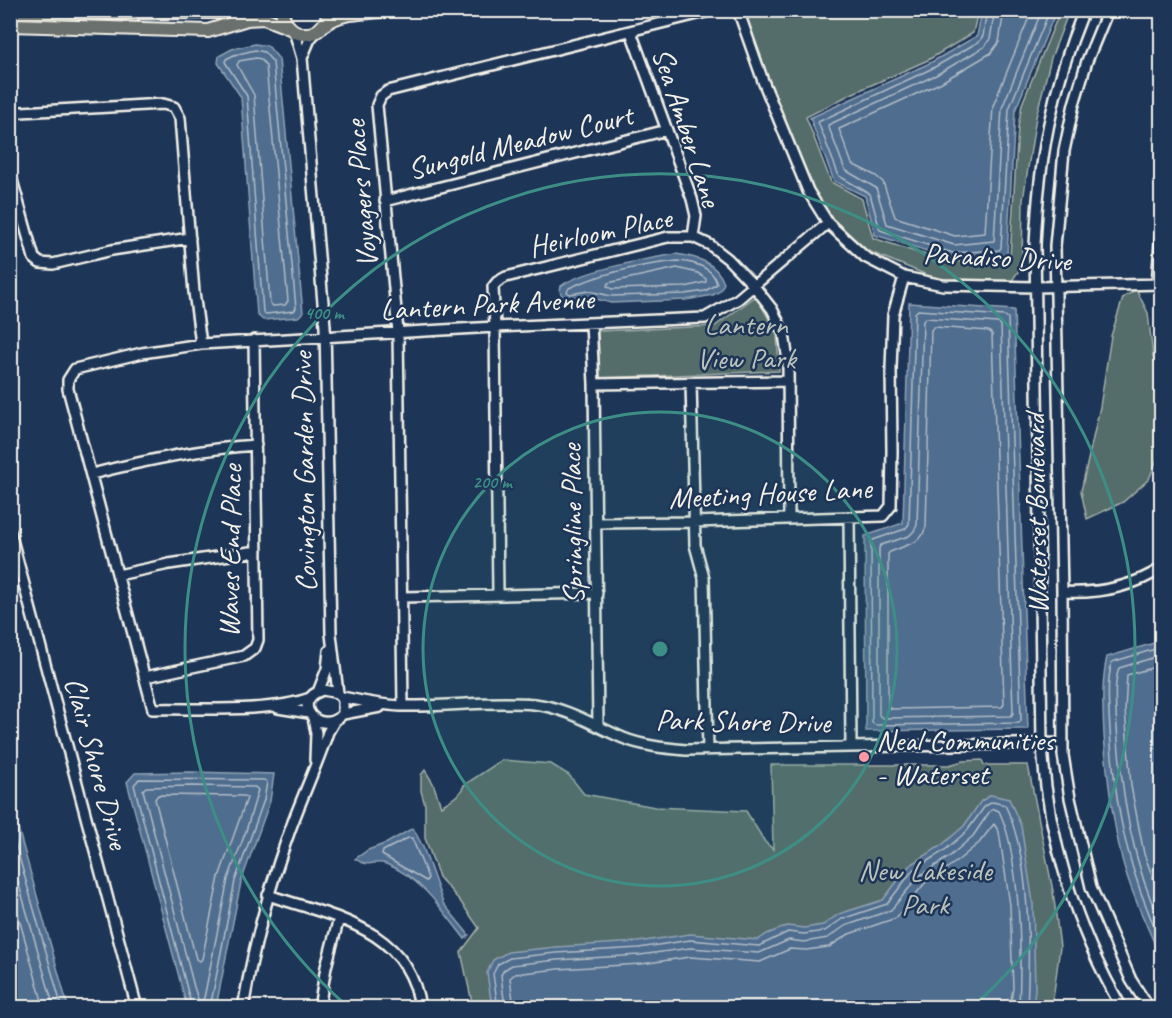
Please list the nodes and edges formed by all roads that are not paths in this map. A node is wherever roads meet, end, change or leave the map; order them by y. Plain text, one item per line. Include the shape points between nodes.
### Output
1 (235, 10) edge
2 (282, 10) edge
3 (329, 10) edge
4 (389, 10) edge
5 (714, 10) edge
6 (738, 10) edge
7 (1084, 10) edge
8 (1108, 10) edge
9 (12, 21) edge
10 (320, 28) junction
11 (292, 30) junction
12 (631, 32) junction
13 (302, 58) junction
14 (10, 116) edge
15 (667, 130) junction
16 (10, 173) edge
17 (385, 201) junction
18 (1161, 217) edge
19 (828, 223) junction
20 (693, 237) junction
21 (190, 238) junction
22 (904, 277) junction
23 (1159, 284) edge
24 (754, 286) junction
25 (1058, 286) junction
26 (1036, 287) junction
27 (591, 323) junction
28 (495, 327) junction
29 (398, 332) junction
30 (325, 336) junction
31 (254, 340) junction
32 (201, 344) junction
33 (788, 381) junction
34 (691, 383) junction
35 (594, 384) junction
36 (256, 445) junction
37 (92, 474) junction
38 (849, 517) junction
39 (789, 519) junction
40 (694, 522) junction
41 (596, 523) junction
42 (10, 532) edge
43 (257, 551) junction
44 (1161, 568) edge
45 (118, 575) junction
46 (1062, 592) junction
47 (597, 593) junction
48 (498, 594) junction
49 (402, 597) junction
50 (331, 634) junction
51 (145, 677) junction
52 (314, 695) junction
53 (340, 695) junction
54 (399, 705) junction
55 (264, 706) junction
56 (311, 716) junction
57 (339, 717) junction
58 (598, 725) junction
59 (1063, 743) junction
60 (1042, 744) junction
61 (851, 747) junction
62 (708, 750) junction
63 (313, 774) junction
64 (268, 895) junction
65 (339, 918) junction
66 (137, 1008) edge
67 (243, 1008) edge
68 (319, 1008) edge
69 (420, 1008) edge
70 (1122, 1008) edge
71 (1149, 1008) edge

1 - 9 main road
2 - 11 main road
3 - 10 main road
4 - 10 main road via 331,19
5 - 12 street, Voyagers Place
6 - 19 street, Paradiso Drive via 808,191
7 - 26 street, Waterset Boulevard via 1054,94 1044,142 1035,244
8 - 25 street, Waterset Boulevard via 1087,61 1064,151 1055,246
9 - 11 main road via 208,31 264,18
10 - 11 main road via 305,34
10 - 13 street
11 - 13 street, Covington Garden Drive
12 - 15 street, Sea Amber Lane
12 - 17 street, Voyagers Place via 381,96 377,105
13 - 30 street, Covington Garden Drive
14 - 21 street via 21,112 163,104 174,107 180,118
15 - 17 street, Sungold Meadow Court
15 - 20 street, Sea Amber Lane via 692,199 696,216
16 - 21 street via 34,258 40,263 53,264
17 - 29 street, Voyagers Place
18 - 23 street
19 - 22 street, Paradiso Drive via 865,256
19 - 24 street, Lantern Park Avenue
20 - 24 street, Heirloom Place via 728,259
20 - 28 street, Heirloom Place via 668,237 506,277 493,287
21 - 32 street
22 - 26 street, Paradiso Drive via 943,285
22 - 38 street, Meeting House Lane via 892,315 891,506 883,516
23 - 25 street, Paradiso Drive
24 - 27 street, Lantern Park Avenue via 705,318
24 - 33 street, Heirloom Place via 772,309 784,334
25 - 26 street, Paradiso Drive
25 - 46 street, Waterset Boulevard
26 - 60 street, Waterset Boulevard
27 - 28 street, Lantern Park Avenue
27 - 35 street, Springline Place
28 - 29 street, Lantern Park Avenue
28 - 48 street
29 - 30 street, Lantern Park Avenue
29 - 49 street, Voyagers Place
30 - 31 street, Lantern Park Avenue
30 - 50 street, Covington Garden Drive
31 - 32 street, Lantern Park Avenue
31 - 36 street, Waves End Place
32 - 37 street, Lantern Park Avenue via 75,369 68,389
33 - 34 street
33 - 39 street, Heirloom Place
34 - 35 street
34 - 40 street
35 - 41 street, Springline Place
36 - 37 street via 153,458
36 - 43 street, Waves End Place
37 - 45 street, Lantern Park Avenue
38 - 39 street, Meeting House Lane
38 - 61 street
39 - 40 street, Meeting House Lane
40 - 41 street, Meeting House Lane
40 - 62 street via 695,545 704,578
41 - 47 street, Springline Place
42 - 66 street, Clair Shore Drive
43 - 45 street
43 - 51 street, Waves End Place via 258,640 250,653
44 - 46 street via 1128,585 1102,591
45 - 51 street, Lantern Park Avenue
46 - 59 street, Waterset Boulevard
47 - 48 street
47 - 58 street, Springline Place
48 - 49 street
49 - 54 street, Voyagers Place
50 - 52 street, Covington Garden Drive via 327,669
50 - 53 street, Covington Garden Drive
51 - 55 street, Lantern Park Avenue via 153,709
52 - 53 street via 328,690
52 - 55 street
52 - 56 street, Covington Garden Drive via 308,704
53 - 54 street, Park Shore Drive via 356,701
53 - 57 street, Covington Garden Drive via 344,705
54 - 57 street, Park Shore Drive
54 - 58 street, Park Shore Drive via 534,704
55 - 56 street
56 - 57 street via 324,722
56 - 63 street, Covington Garden Drive via 316,733
57 - 63 street, Covington Garden Drive via 328,732
58 - 62 street, Park Shore Drive via 650,747
59 - 60 street, Park Shore Drive
59 - 71 street, Waterset Boulevard via 1070,798 1092,887 1131,980
60 - 61 street, Park Shore Drive
60 - 70 street, Waterset Boulevard via 1044,776 1059,852 1072,895
61 - 62 street, Park Shore Drive
63 - 64 street, Covington Garden Drive
64 - 65 street
64 - 67 street, Covington Garden Drive
65 - 68 street
65 - 69 street via 368,930 390,947 412,978

